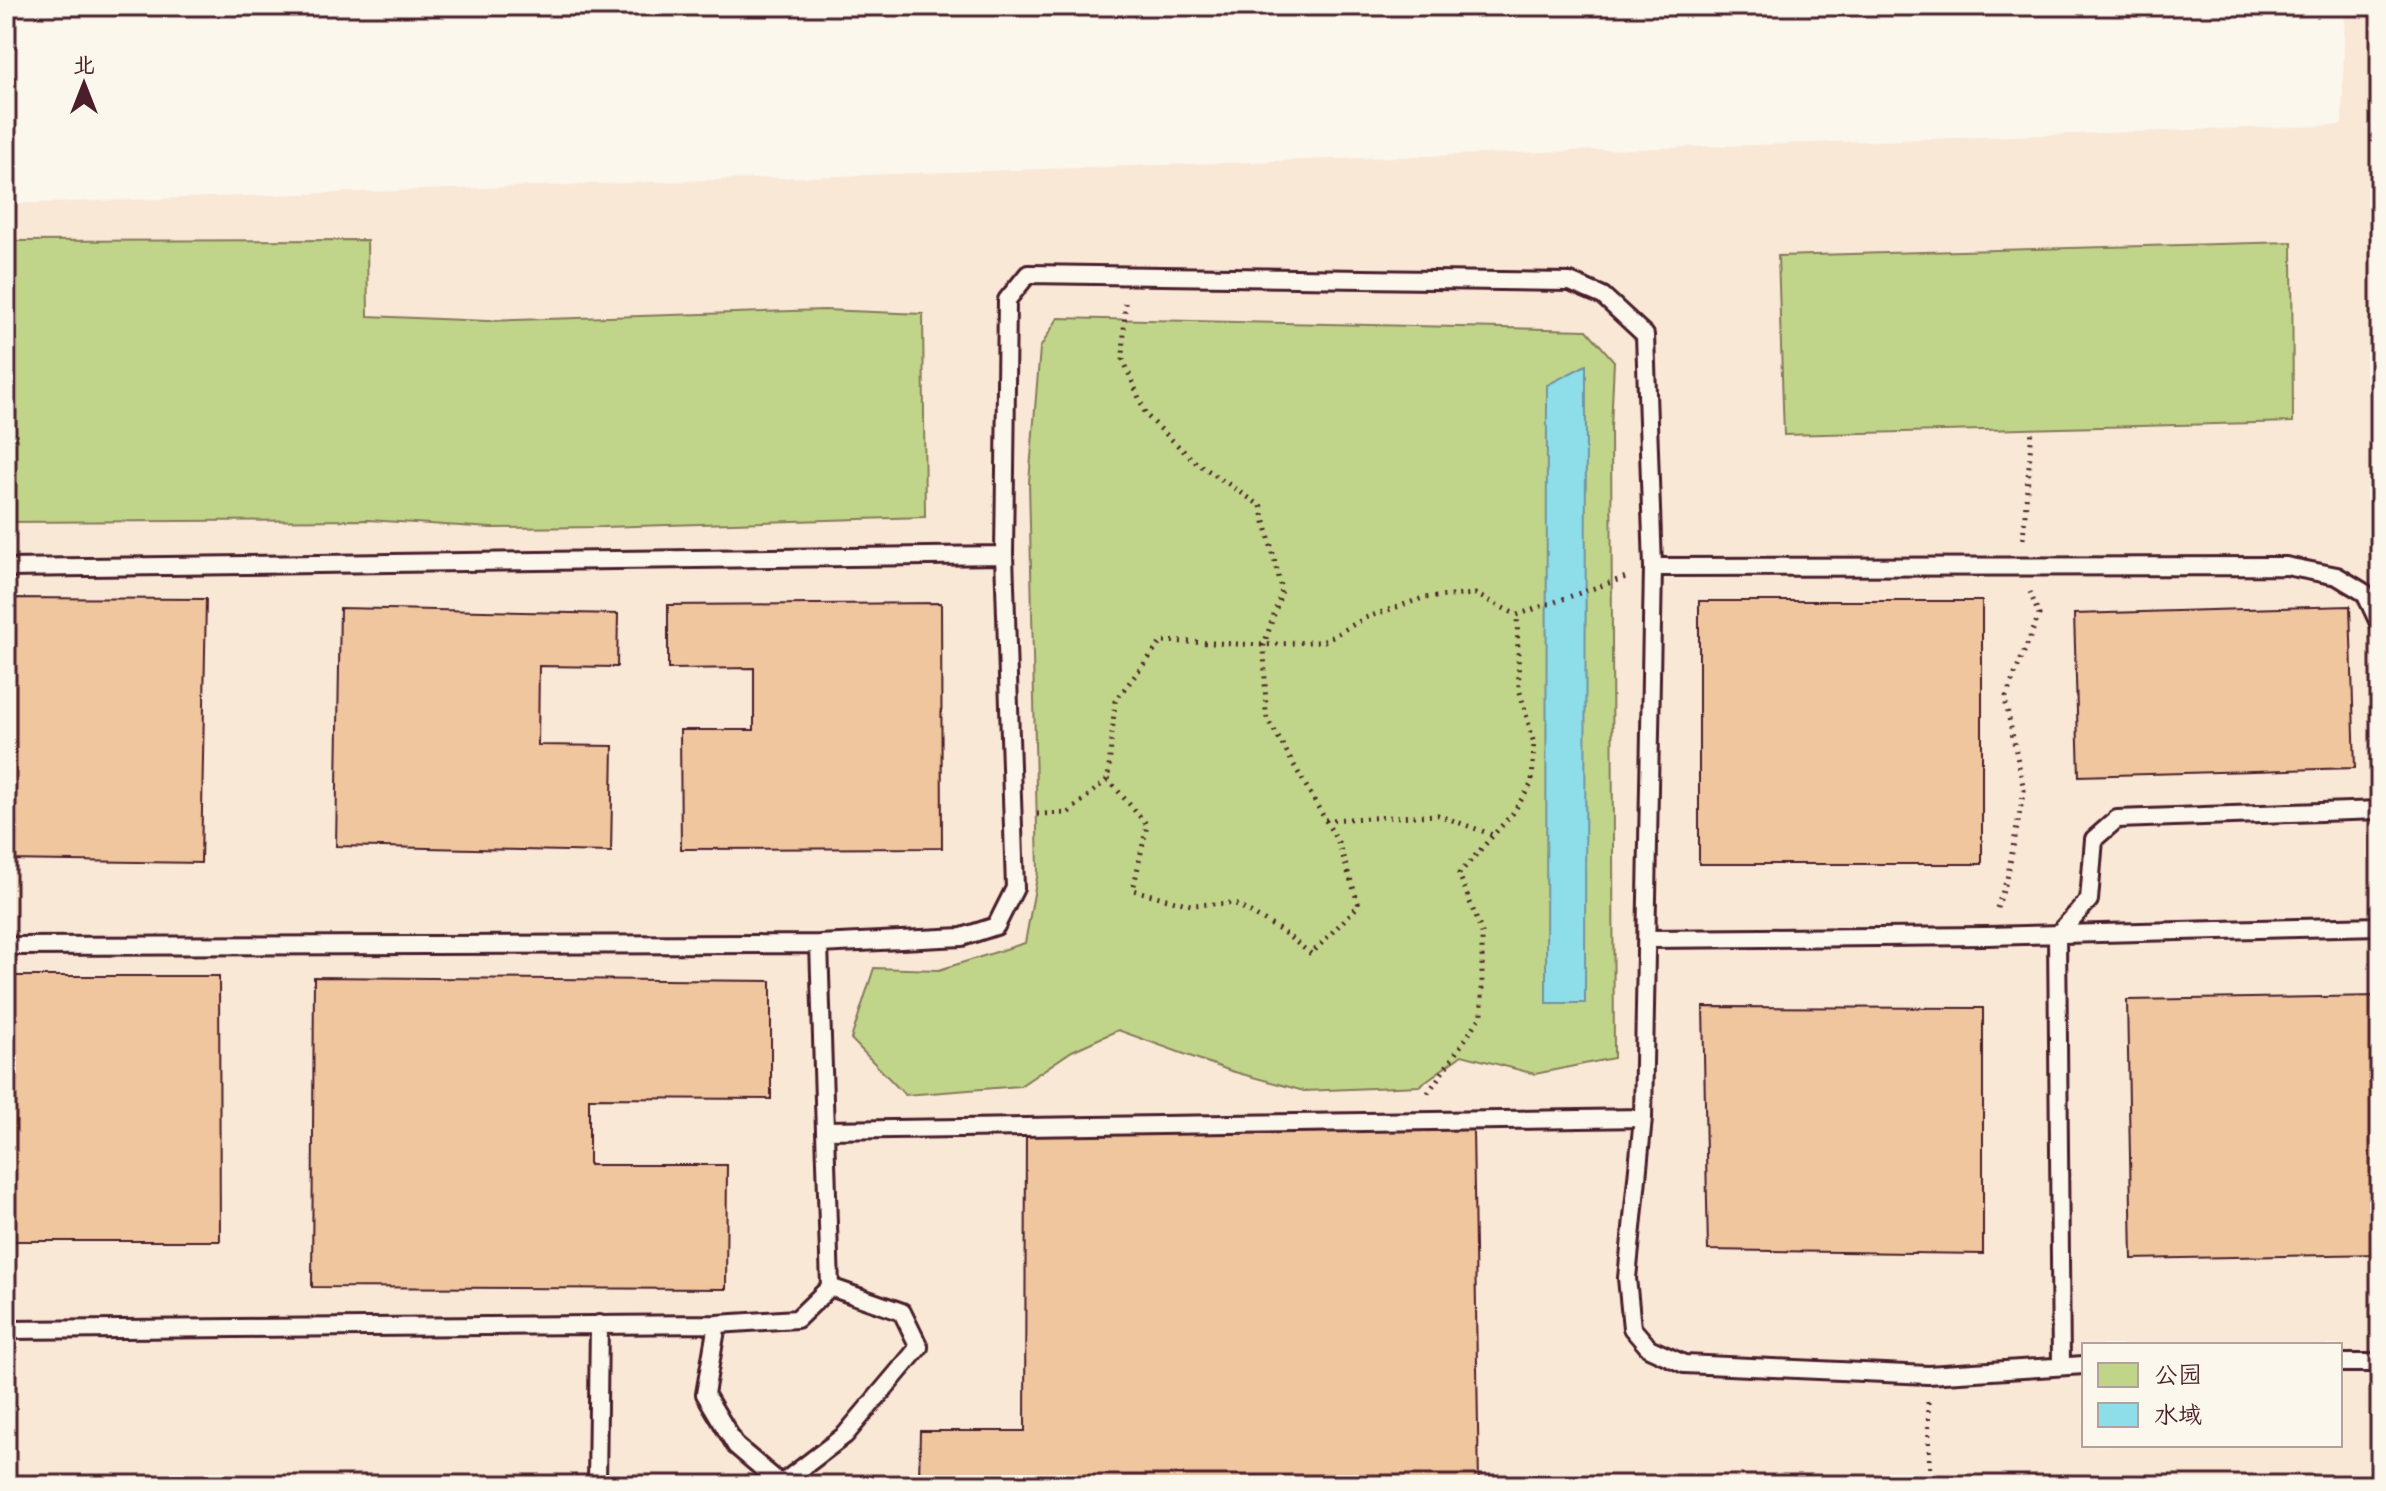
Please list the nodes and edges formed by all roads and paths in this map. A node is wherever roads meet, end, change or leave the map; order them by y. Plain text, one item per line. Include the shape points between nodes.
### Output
1 (1127, 274) junction
2 (2032, 429) dead end
3 (1004, 555) junction
4 (2021, 566) junction
5 (1653, 567) junction
6 (6, 568) edge
7 (1517, 615) junction
8 (2380, 625) edge
9 (1264, 645) junction
10 (1108, 779) junction
11 (2380, 810) edge
12 (1012, 816) junction
13 (1325, 820) junction
14 (1493, 835) junction
15 (2380, 926) edge
16 (2057, 935) junction
17 (1987, 936) junction
18 (1648, 939) junction
19 (819, 944) junction
20 (6, 946) edge
21 (1643, 1118) junction
22 (1408, 1122) junction
23 (826, 1130) junction
24 (830, 1287) junction
25 (599, 1324) junction
26 (717, 1324) junction
27 (6, 1330) edge
28 (2342, 1363) edge
29 (2380, 1363) edge
30 (2061, 1365) junction
31 (2082, 1365) edge
32 (1928, 1375) junction
33 (597, 1485) edge
34 (1930, 1485) edge

1 - 3 lane via 1028,274 1007,300
1 - 5 lane via 1570,282 1603,296 1645,335
1 - 9 path via 1123,359 1146,415 1194,461 1261,506 1282,590
2 - 4 path
3 - 6 lane
3 - 12 lane
4 - 5 lane
4 - 8 lane via 2286,566 2337,576 2365,593
4 - 17 path via 2039,615 2005,699 2024,790 2007,879
5 - 7 path
5 - 18 lane
7 - 9 path via 1475,594 1423,598 1365,618 1324,641
7 - 14 path via 1519,688 1534,744 1532,783
9 - 10 path via 1162,641 1115,701
9 - 13 path via 1266,716
10 - 12 path via 1068,813
10 - 13 path via 1147,825 1133,890 1191,905 1234,903 1311,954 1359,905
11 - 16 lane via 2117,819 2094,839 2089,900
12 - 19 lane via 1015,888 996,926 962,937
13 - 14 path via 1438,815
14 - 22 path via 1459,874 1482,933 1482,1015
15 - 16 lane
16 - 17 lane
16 - 30 lane
17 - 18 lane
18 - 21 lane
19 - 20 lane
19 - 23 lane
21 - 22 lane
21 - 32 lane via 1627,1278 1632,1328 1649,1348 1684,1364
22 - 23 lane
23 - 24 lane
24 - 26 lane via 797,1319
24 - 26 lane via 902,1312 919,1347 845,1435 781,1484 736,1446 705,1394
25 - 26 lane
25 - 27 lane
25 - 33 lane
28 - 29 lane
30 - 31 lane
30 - 32 lane
32 - 34 path

